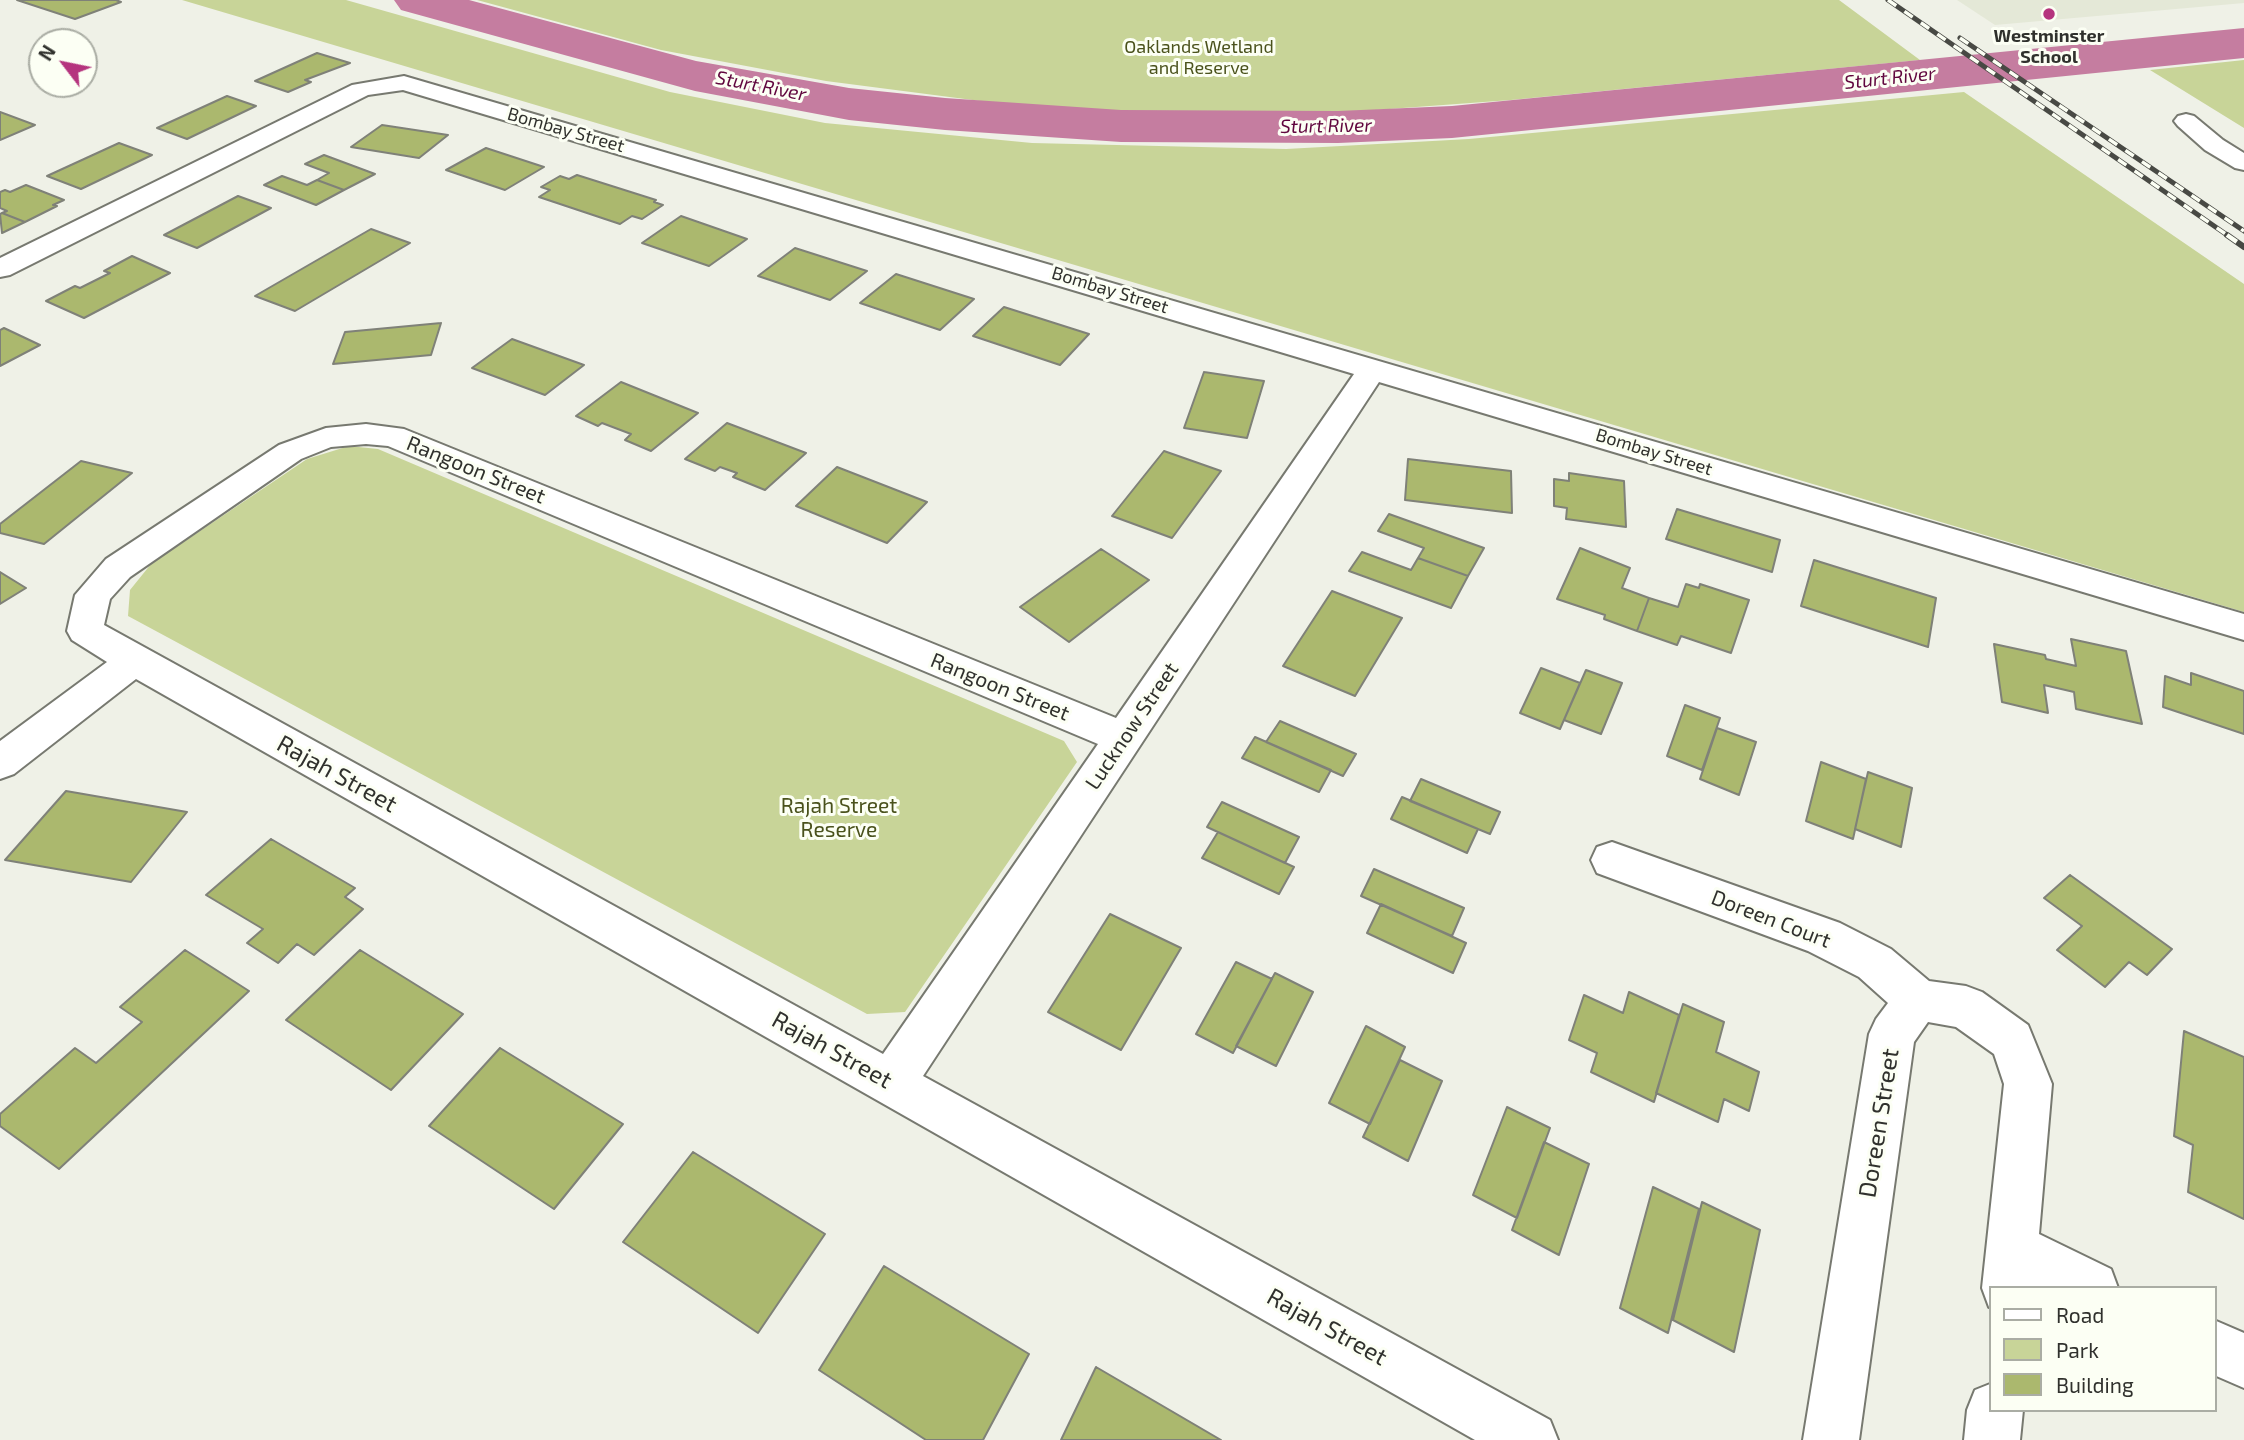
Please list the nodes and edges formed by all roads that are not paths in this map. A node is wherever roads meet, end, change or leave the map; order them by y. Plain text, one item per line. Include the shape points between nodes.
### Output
1 (2186, 121) dead end
2 (2244, 163) edge
3 (0, 269) edge
4 (1373, 368) junction
5 (2244, 627) edge
6 (134, 662) junction
7 (1124, 738) junction
8 (0, 763) edge
9 (1612, 860) dead end
10 (1918, 1000) junction
11 (891, 1083) junction
12 (2010, 1268) edge
13 (2084, 1286) edge
14 (2216, 1348) edge
15 (2244, 1361) edge
16 (1995, 1412) edge
17 (1530, 1440) edge
18 (1831, 1440) edge
19 (1992, 1440) edge

1 - 2 street
3 - 4 street, Bombay Street via 360,90 404,83
4 - 5 street, Bombay Street
4 - 7 street, Lucknow Street
6 - 7 street, Rangoon Street via 85,631 93,595 118,568 290,452 326,438 393,436
6 - 8 street
6 - 11 street, Rajah Street
7 - 11 street, Lucknow Street
9 - 10 street, Doreen Court via 1824,937 1875,963
10 - 12 street via 1966,1007 2012,1040 2028,1084
10 - 18 street, Doreen Street via 1892,1034
11 - 17 street, Rajah Street
12 - 13 street
14 - 15 street
16 - 19 street

